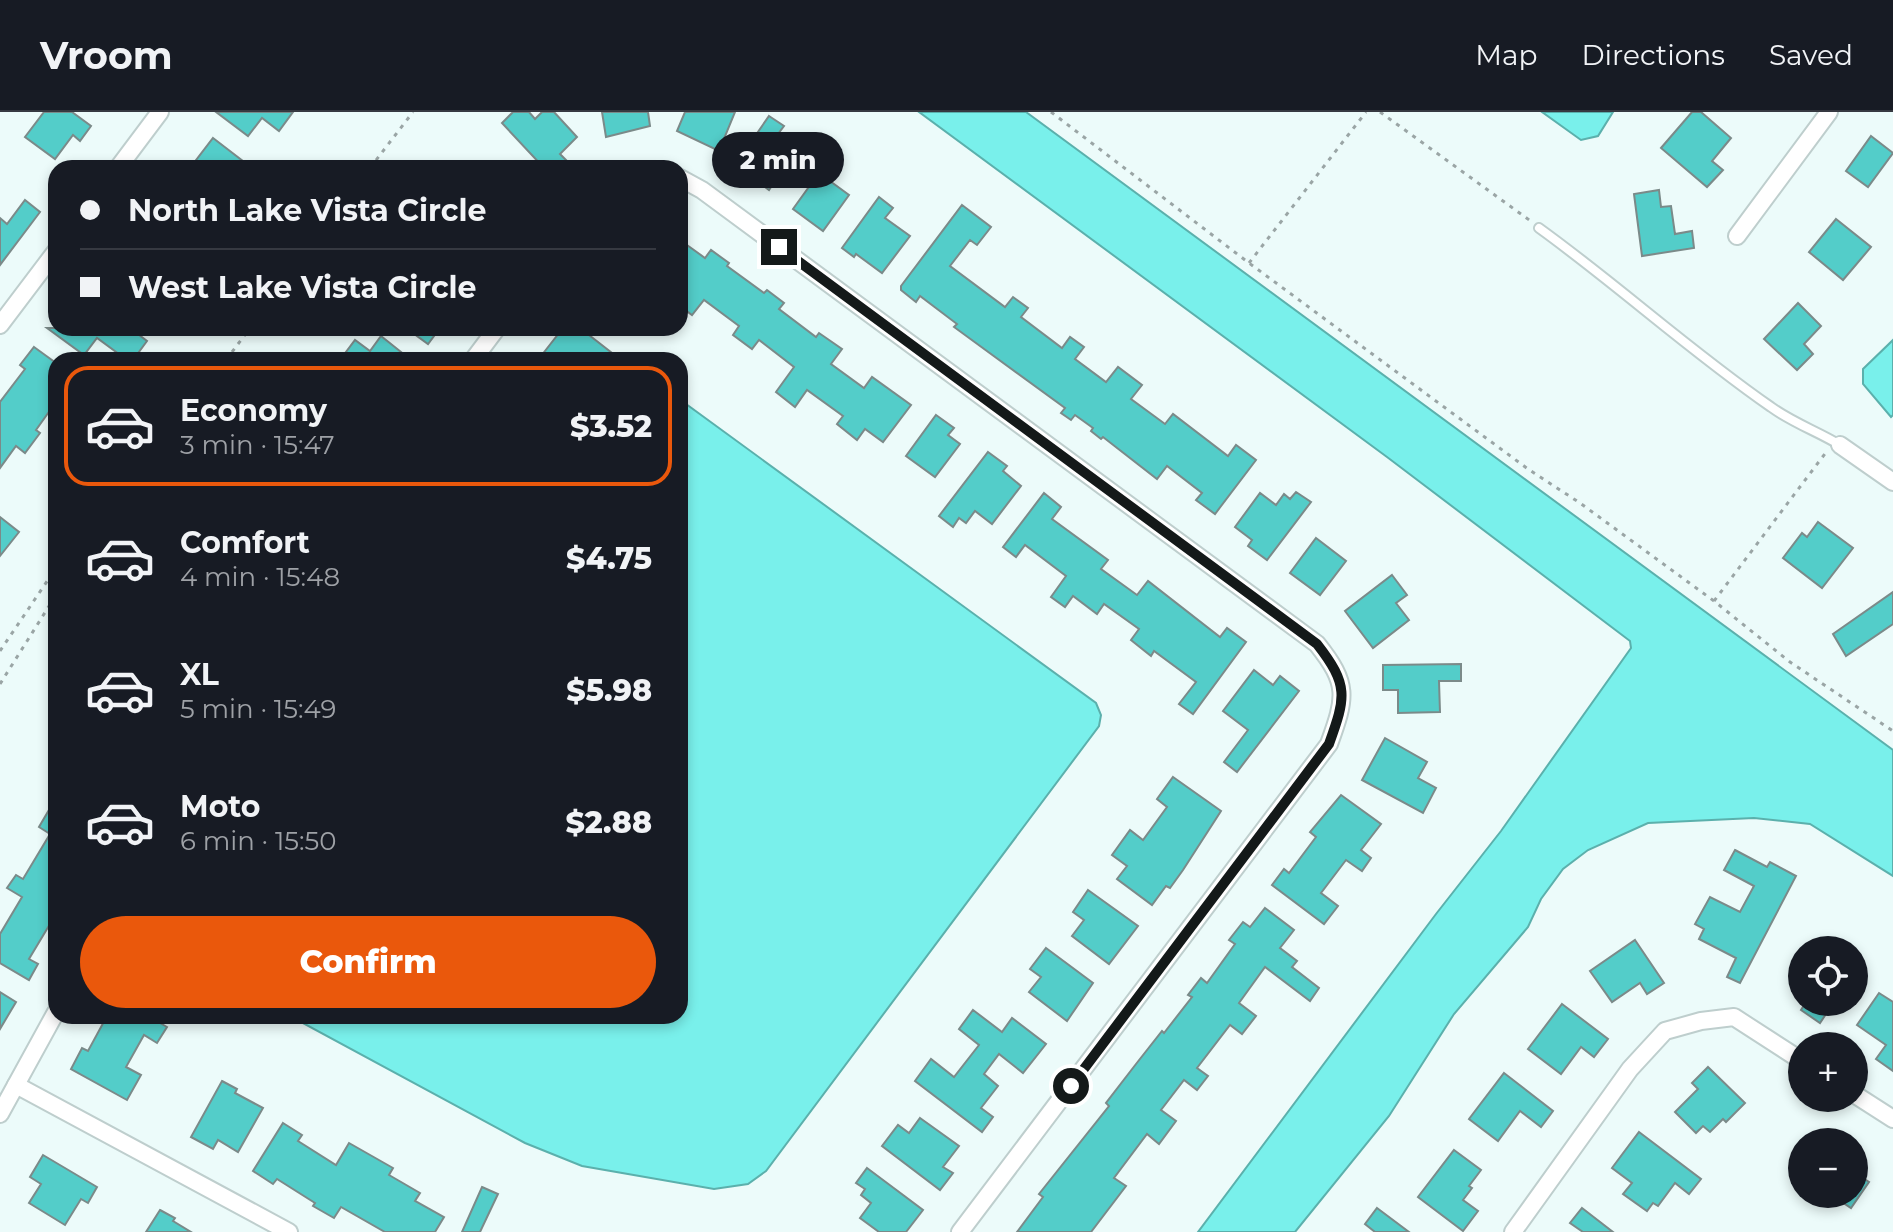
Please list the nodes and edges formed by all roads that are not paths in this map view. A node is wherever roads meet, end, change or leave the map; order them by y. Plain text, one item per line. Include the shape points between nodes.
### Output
1 (160, 112) edge
2 (1829, 112) edge
3 (124, 160) edge
4 (688, 182) edge
5 (1539, 228) road end
6 (1737, 236) dead end
7 (48, 262) edge
8 (0, 325) edge
9 (1837, 444) joint
10 (1893, 482) edge
11 (49, 1024) edge
12 (1788, 1052) edge
13 (16, 1085) junction
14 (1868, 1103) edge
15 (0, 1114) edge
16 (1893, 1119) edge
17 (289, 1232) edge
18 (960, 1232) edge
19 (1513, 1232) edge

1 - 3 street
2 - 6 street
4 - 18 street via 1317,644 1336,668 1341,686 1341,711 1329,744
5 - 9 lane via 1769,406
7 - 8 street
9 - 10 street
11 - 13 street
12 - 19 street via 1734,1017 1665,1031 1630,1069
13 - 15 street
13 - 17 street
14 - 16 street

